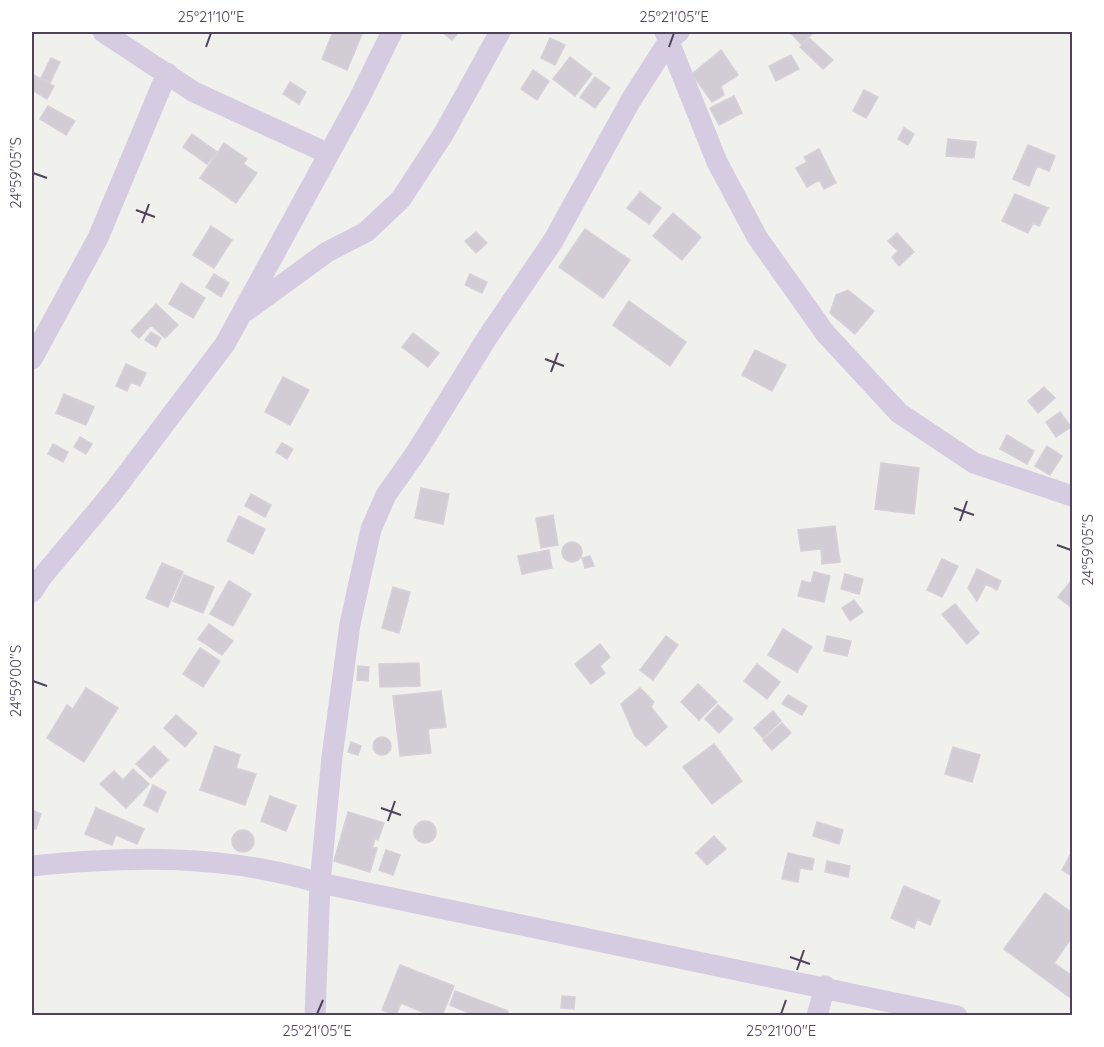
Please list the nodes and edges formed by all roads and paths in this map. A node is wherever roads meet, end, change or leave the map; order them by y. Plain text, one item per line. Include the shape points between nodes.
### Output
1 (103, 32) edge
2 (392, 32) edge
3 (500, 32) edge
4 (671, 34) edge
5 (167, 73) junction
6 (329, 154) junction
7 (242, 314) junction
8 (32, 359) edge
9 (1072, 496) edge
10 (32, 589) edge
11 (32, 866) edge
12 (320, 883) junction
13 (825, 986) junction
14 (955, 1015) edge
15 (315, 1016) edge
16 (817, 1016) edge

1 - 5 street
2 - 6 street
3 - 7 street via 444,133 401,200 366,232 327,252
4 - 9 street via 717,162 757,237 825,333 899,413 974,464
4 - 12 street via 553,241 378,510 350,624
5 - 6 street via 194,92
5 - 8 street via 98,237
6 - 7 street
7 - 10 street via 225,344 113,492
11 - 12 street via 164,858 281,871
12 - 13 street
12 - 15 street
13 - 14 street
13 - 16 street

